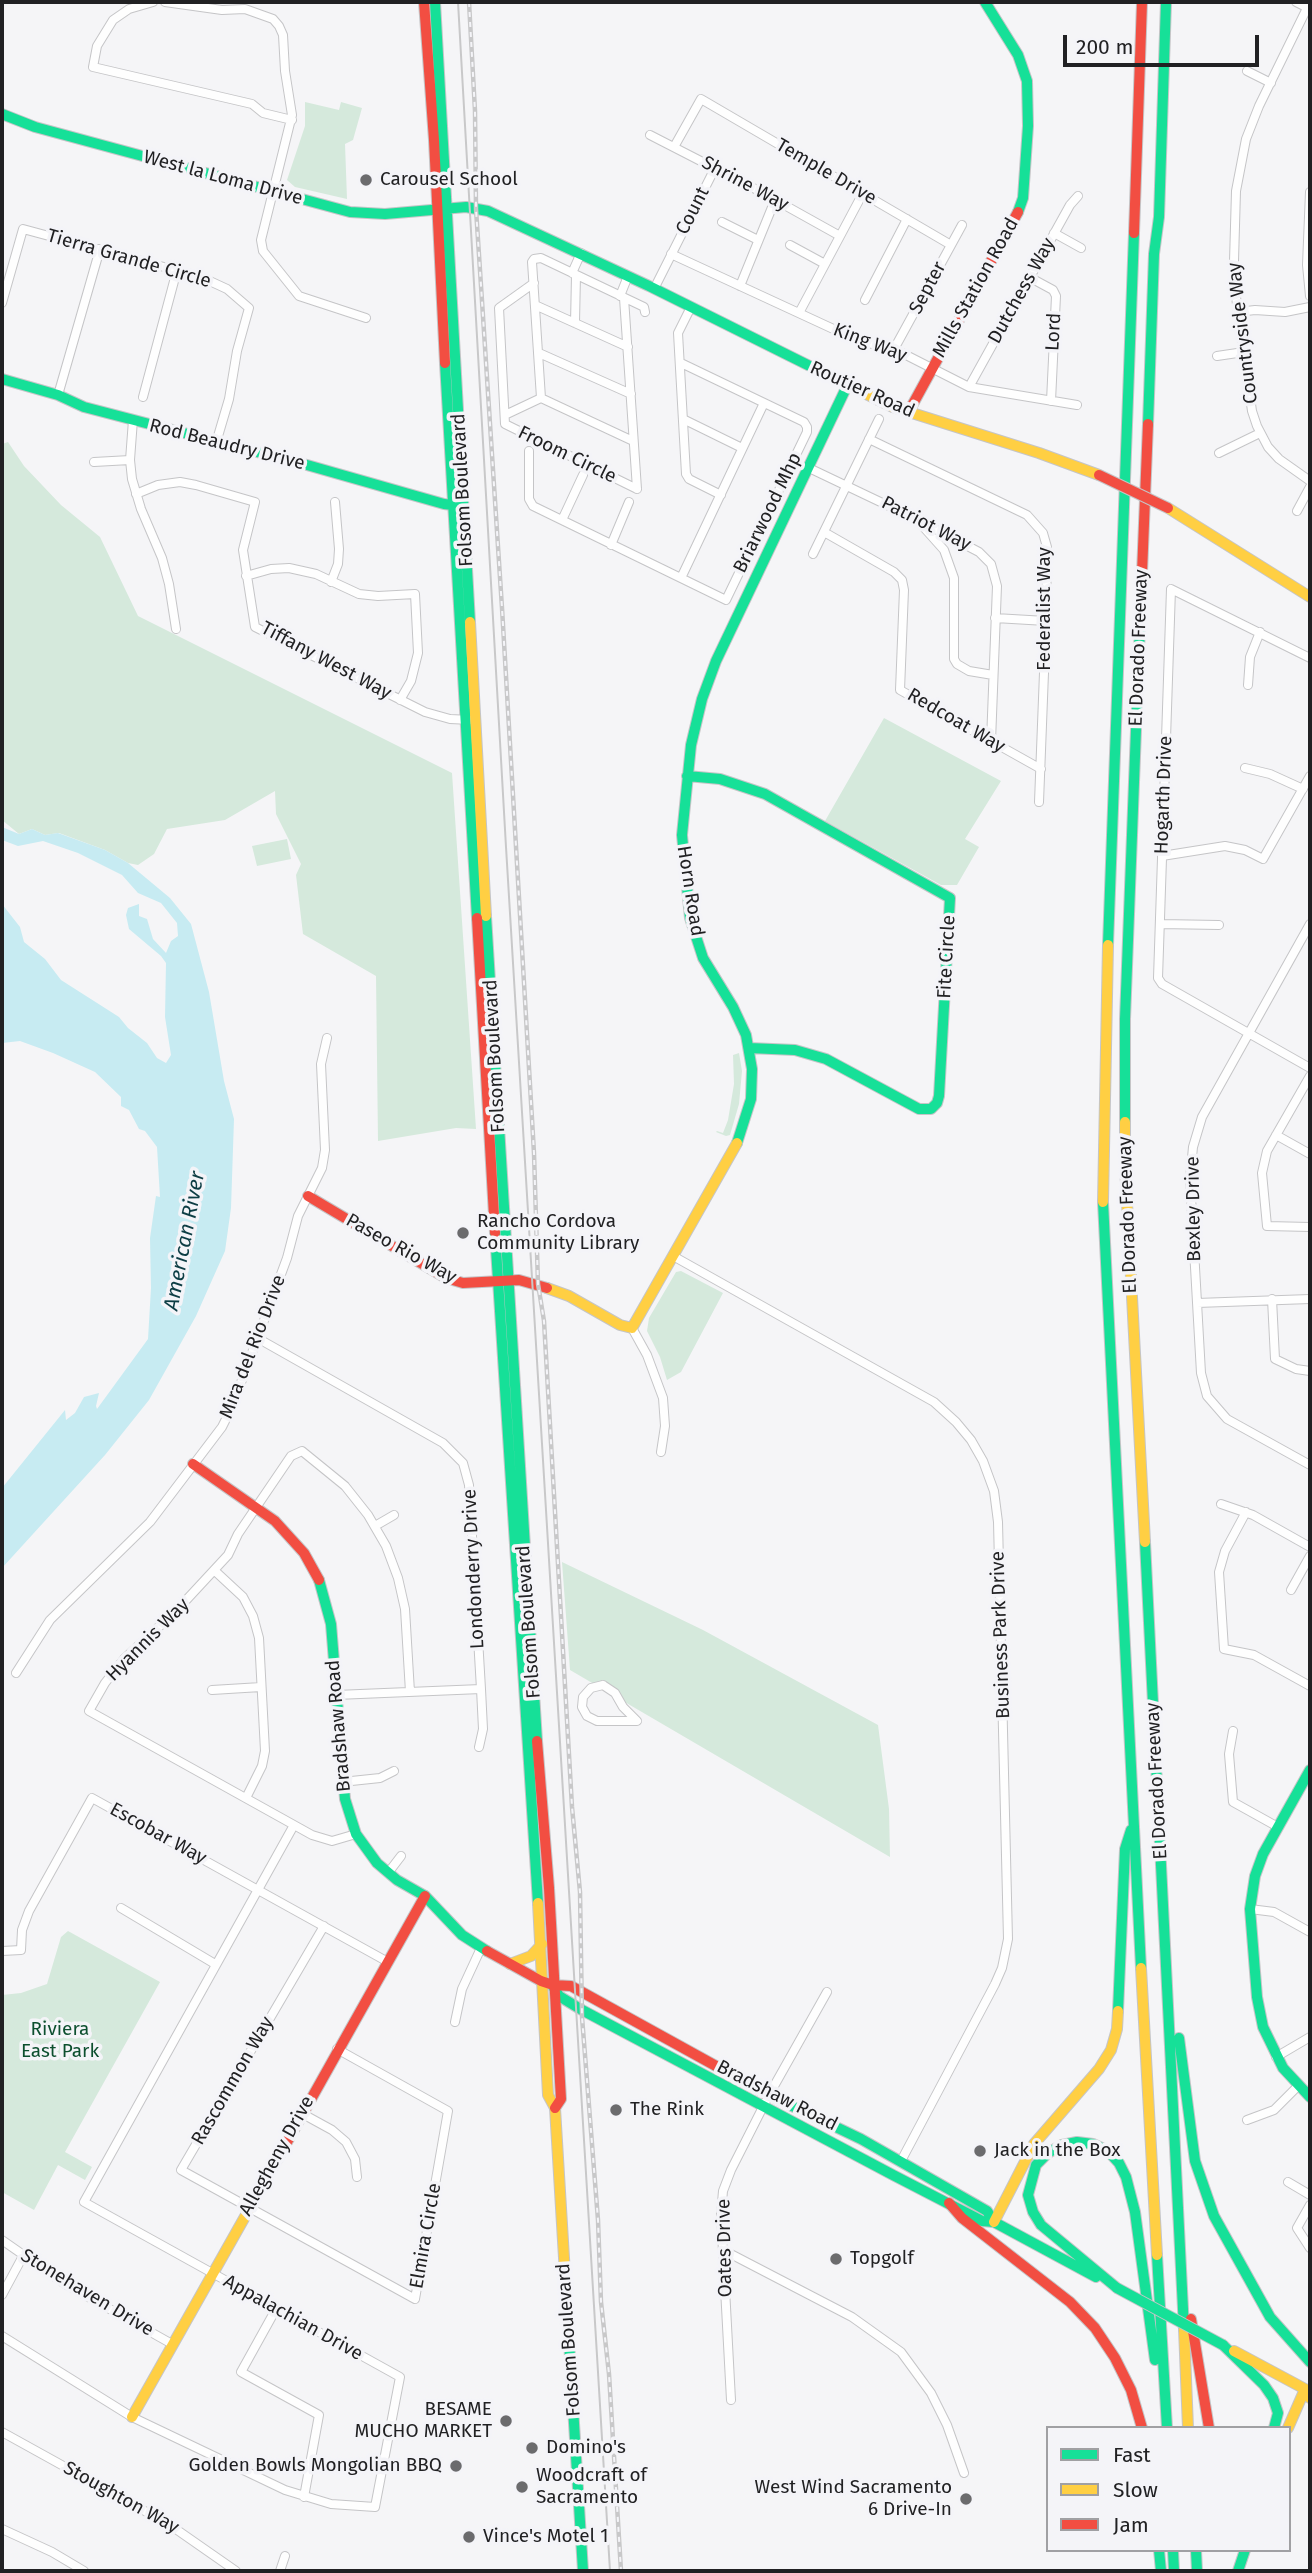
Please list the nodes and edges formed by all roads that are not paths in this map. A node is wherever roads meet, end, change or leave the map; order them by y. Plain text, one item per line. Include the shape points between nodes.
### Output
1 (153, 2) edge
2 (165, 2) edge
3 (424, 2) edge
4 (435, 2) edge
5 (985, 2) edge
6 (1141, 2) edge
7 (1166, 2) edge
8 (1296, 2) edge
9 (1309, 6) edge
10 (428, 65) junction
11 (1247, 71) dead end
12 (1271, 83) junction
13 (443, 105) junction
14 (2, 114) edge
15 (292, 120) junction
16 (650, 135) dead end
17 (674, 147) junction
18 (715, 168) junction
19 (274, 192) junction
20 (1310, 192) edge
21 (863, 193) junction
22 (1077, 196) dead end
23 (775, 200) junction
24 (443, 209) junction
25 (1309, 216) edge
26 (908, 219) junction
27 (722, 222) dead end
28 (962, 225) dead end
29 (1054, 233) junction
30 (840, 236) junction
31 (758, 240) junction
32 (790, 245) dead end
33 (951, 245) junction
34 (1082, 248) dead end
35 (100, 249) junction
36 (581, 253) junction
37 (671, 254) junction
38 (825, 264) junction
39 (177, 270) junction
40 (574, 274) junction
41 (628, 276) junction
42 (1029, 277) junction
43 (534, 284) junction
44 (740, 286) junction
45 (654, 289) junction
46 (1310, 296) edge
47 (622, 297) junction
48 (864, 300) dead end
49 (2, 303) edge
50 (535, 305) junction
51 (691, 307) junction
52 (1310, 307) edge
53 (645, 312) dead end
54 (799, 313) junction
55 (1238, 313) junction
56 (366, 317) dead end
57 (575, 323) junction
58 (443, 326) junction
59 (628, 347) junction
60 (893, 351) junction
61 (1244, 352) junction
62 (539, 353) junction
63 (1217, 356) dead end
64 (681, 363) junction
65 (456, 368) junction
66 (931, 369) junction
67 (2, 379) edge
68 (847, 386) junction
69 (969, 387) junction
70 (631, 394) junction
71 (58, 395) junction
72 (143, 397) dead end
73 (541, 398) junction
74 (1051, 401) junction
75 (764, 403) junction
76 (1077, 405) dead end
77 (908, 413) junction
78 (505, 415) junction
79 (683, 419) junction
80 (879, 419) dead end
81 (133, 420) junction
82 (1260, 433) junction
83 (869, 439) junction
84 (633, 442) junction
85 (216, 443) junction
86 (742, 448) junction
87 (528, 451) dead end
88 (1219, 453) dead end
89 (130, 460) junction
90 (94, 462) dead end
91 (809, 468) junction
92 (583, 475) dead end
93 (1310, 481) edge
94 (847, 485) junction
95 (1310, 487) edge
96 (136, 494) junction
97 (720, 495) junction
98 (335, 502) dead end
99 (629, 502) dead end
100 (459, 506) junction
101 (1297, 511) dead end
102 (914, 517) junction
103 (562, 520) junction
104 (824, 532) junction
105 (611, 545) junction
106 (814, 554) dead end
107 (246, 576) junction
108 (681, 578) junction
109 (331, 582) junction
110 (1310, 597) edge
111 (995, 618) junction
112 (1046, 621) junction
113 (176, 629) dead end
114 (1260, 632) junction
115 (1310, 657) edge
116 (993, 675) junction
117 (1248, 685) dead end
118 (400, 699) junction
119 (470, 720) junction
120 (991, 741) junction
121 (1245, 768) dead end
122 (1041, 769) junction
123 (687, 776) junction
124 (1310, 776) edge
125 (1303, 789) junction
126 (1039, 802) dead end
127 (1162, 856) junction
128 (1160, 924) junction
129 (1310, 924) edge
130 (1219, 925) dead end
131 (1247, 1033) junction
132 (327, 1038) dead end
133 (484, 1039) junction
134 (749, 1048) junction
135 (1310, 1069) edge
136 (1310, 1076) edge
137 (497, 1088) junction
138 (1276, 1135) junction
139 (490, 1148) junction
140 (1310, 1154) edge
141 (503, 1192) junction
142 (308, 1196) junction
143 (1310, 1227) edge
144 (673, 1256) junction
145 (504, 1281) junction
146 (1272, 1299) junction
147 (1310, 1299) edge
148 (1197, 1303) junction
149 (632, 1328) junction
150 (259, 1339) junction
151 (1310, 1371) edge
152 (506, 1411) junction
153 (661, 1452) dead end
154 (193, 1464) junction
155 (520, 1464) junction
156 (1310, 1465) edge
157 (1221, 1504) dead end
158 (257, 1508) junction
159 (1246, 1512) junction
160 (394, 1515) dead end
161 (375, 1526) junction
162 (1310, 1547) edge
163 (1310, 1556) edge
164 (215, 1571) junction
165 (1291, 1590) dead end
166 (16, 1673) dead end
167 (1310, 1686) edge
168 (261, 1687) junction
169 (481, 1689) junction
170 (212, 1690) dead end
171 (410, 1692) junction
172 (336, 1695) junction
173 (607, 1720) joint
174 (1233, 1731) dead end
175 (479, 1747) dead end
176 (1310, 1770) edge
177 (394, 1771) dead end
178 (342, 1782) junction
179 (246, 1798) junction
180 (1134, 1822) junction
181 (294, 1825) junction
182 (1278, 1827) junction
183 (356, 1834) junction
184 (401, 1856) dead end
185 (388, 1873) junction
186 (258, 1890) junction
187 (425, 1896) junction
188 (121, 1908) dead end
189 (1250, 1909) junction
190 (324, 1926) junction
191 (1166, 1932) junction
192 (1310, 1932) edge
193 (542, 1944) junction
194 (481, 1948) junction
195 (2, 1951) edge
196 (388, 1962) junction
197 (215, 1964) junction
198 (510, 1964) junction
199 (541, 1981) junction
200 (553, 1985) junction
201 (827, 1992) dead end
202 (582, 2010) junction
203 (455, 2022) dead end
204 (556, 2024) junction
205 (1310, 2037) edge
206 (337, 2049) junction
207 (1276, 2057) junction
208 (1298, 2086) junction
209 (769, 2095) junction
210 (1310, 2097) edge
211 (764, 2105) junction
212 (555, 2108) junction
213 (301, 2113) junction
214 (1247, 2120) dead end
215 (848, 2150) junction
216 (901, 2161) junction
217 (357, 2177) dead end
218 (1288, 2182) dead end
219 (1310, 2195) edge
220 (949, 2203) junction
221 (1310, 2206) edge
222 (249, 2207) junction
223 (994, 2222) junction
224 (2, 2240) edge
225 (1310, 2248) edge
226 (1180, 2249) junction
227 (723, 2250) junction
228 (23, 2256) junction
229 (212, 2273) junction
230 (1117, 2288) junction
231 (2, 2295) edge
232 (276, 2309) junction
233 (2, 2336) edge
234 (172, 2344) junction
235 (1223, 2345) junction
236 (1310, 2362) edge
237 (1308, 2391) edge
238 (731, 2400) dead end
239 (132, 2417) junction
240 (1141, 2426) edge
241 (1165, 2426) edge
242 (1165, 2426) edge
243 (1188, 2426) edge
244 (1208, 2426) edge
245 (1275, 2426) edge
246 (1289, 2426) edge
247 (2, 2432) edge
248 (964, 2473) dead end
249 (304, 2497) junction
250 (2, 2529) edge
251 (1159, 2552) edge
252 (1172, 2552) edge
253 (1196, 2552) edge
254 (1244, 2552) edge
255 (285, 2556) dead end
256 (84, 2571) edge
257 (236, 2571) edge
258 (280, 2571) edge
259 (583, 2571) edge
260 (1161, 2571) edge
261 (1174, 2571) edge
262 (1197, 2571) edge
263 (1238, 2571) edge

1 - 15 street via 113,20 102,35 93,67 252,104 263,113
2 - 15 street via 245,9 276,22 283,35
3 - 10 main road, Folsom Boulevard
4 - 13 main road, Folsom Boulevard
5 - 66 main road, Mills Station Road via 1018,55 1027,81 1023,198
6 - 180 main road, El Dorado Freeway via 1103,1192
7 - 191 main road, El Dorado Freeway via 1125,1019 1125,1165
8 - 9 street
9 - 12 street, Countryside Way
10 - 13 main road via 434,69
10 - 24 main road, Folsom Boulevard
11 - 12 street
12 - 55 street, Countryside Way via 1249,131 1238,174 1234,261
13 - 24 main road, Folsom Boulevard
14 - 19 main road, West la Loma Drive
15 - 19 street
16 - 17 street, Shrine Way
17 - 18 street, Shrine Way
17 - 21 street, Temple Drive via 701,99
18 - 23 street, Shrine Way
18 - 37 street, Count
19 - 24 main road, West la Loma Drive via 351,212
19 - 56 street via 261,240 265,254 299,296
20 - 25 street
21 - 26 street, Temple Drive
21 - 30 street
22 - 29 street, Dutchess Way
23 - 30 street, Shrine Way
23 - 31 street
24 - 36 main road, Routier Road via 488,211
24 - 58 main road, Folsom Boulevard
24 - 65 main road, Folsom Boulevard
25 - 46 street
26 - 33 street, Temple Drive
26 - 48 street
27 - 31 street
28 - 33 street, Septer
29 - 34 street
29 - 42 street, Dutchess Way
30 - 38 street
31 - 44 street
32 - 38 street
33 - 60 street, Septer
35 - 39 street, Tierra Grande Circle
35 - 49 street, Tierra Grande Circle via 23,229
35 - 71 street
36 - 40 street
36 - 41 main road, Routier Road
37 - 44 street, King Way
37 - 45 street, Count
38 - 54 street
39 - 72 street
39 - 85 street, Tierra Grande Circle via 217,284 249,308
40 - 43 street via 537,257 532,262
40 - 47 street
40 - 57 street
41 - 45 main road, Routier Road
41 - 47 street
42 - 69 street, Dutchess Way
42 - 74 street, Lord via 1056,296
43 - 50 street
43 - 78 street, Froom Circle via 499,309
44 - 54 street, King Way
45 - 51 main road, Routier Road
47 - 53 street via 644,307
47 - 59 street, Froom Circle
50 - 57 street
50 - 62 street
51 - 64 street via 678,333
51 - 68 main road, Routier Road
52 - 55 street
54 - 60 street, King Way
55 - 61 street, Countryside Way
57 - 59 street
58 - 65 main road
58 - 100 main road, Folsom Boulevard
59 - 70 street, Froom Circle
60 - 66 street, King Way
61 - 63 street
61 - 82 street, Countryside Way via 1252,411
62 - 70 street
62 - 73 street
64 - 75 street, Briarwood Mhp
64 - 79 street
65 - 100 main road, Folsom Boulevard
66 - 69 street, King Way
66 - 77 main road, Mills Station Road
67 - 71 main road, Rod Beaudry Drive
68 - 77 main road, Routier Road
68 - 91 main road, Horn Road
69 - 74 street, King Way
70 - 84 street, Froom Circle
71 - 81 main road, Rod Beaudry Drive
73 - 78 street
73 - 84 street
74 - 76 street, King Way
75 - 86 street
75 - 108 street, Briarwood Mhp via 806,424 808,430 726,600
77 - 110 main road, Routier Road, bridge via 1099,475 1168,508
78 - 84 street, Froom Circle via 505,424 637,489
79 - 86 street
79 - 97 street via 687,477
80 - 83 street
81 - 85 main road, Rod Beaudry Drive
81 - 89 street
82 - 88 street
82 - 93 street, Countryside Way via 1279,459
83 - 94 street
83 - 112 street, Federalist Way via 1034,520 1047,547
85 - 100 main road, Rod Beaudry Drive
86 - 97 street
87 - 103 street, Briarwood Mhp via 530,503
89 - 90 street
89 - 96 street
91 - 94 street, Patriot Way
91 - 123 main road, Horn Road via 706,685
92 - 103 street
94 - 102 street, Patriot Way
94 - 104 street
95 - 101 street
96 - 107 street, Tiffany West Way via 180,482 255,502 243,550
96 - 113 street via 162,558
97 - 108 street
98 - 109 street via 340,549
99 - 105 street
100 - 119 main road, Folsom Boulevard
102 - 111 street, Patriot Way via 985,557 996,578
102 - 116 street via 944,550 954,578 954,659 969,671
103 - 105 street, Briarwood Mhp
104 - 106 street
104 - 120 street, Redcoat Way via 902,580 900,690
105 - 108 street, Briarwood Mhp
107 - 109 street via 289,568
107 - 118 street, Tiffany West Way via 255,627
109 - 118 street via 369,596 415,594 418,653 411,681
111 - 112 street
111 - 116 street, Patriot Way
112 - 122 street, Federalist Way
114 - 115 street, Hogarth Drive
114 - 117 street via 1250,657
114 - 127 street, Hogarth Drive via 1171,589
116 - 120 street, Patriot Way
118 - 119 street, Tiffany West Way via 435,715
119 - 133 main road, Folsom Boulevard
119 - 137 main road, Folsom Boulevard
120 - 122 street, Redcoat Way
121 - 125 street
122 - 126 street, Federalist Way
123 - 134 main road, Horn Road via 682,835 692,926 703,958 740,1020
123 - 134 main road, Fite Circle via 720,779 765,794 950,898 939,1096 931,1109 919,1110 826,1059 795,1050
124 - 125 street
125 - 127 street via 1263,859 1223,846
127 - 128 street, Hogarth Drive
128 - 130 street
128 - 131 street, Hogarth Drive via 1160,982
129 - 131 street, Bexley Drive
131 - 135 street, Hogarth Drive
131 - 148 street, Bexley Drive via 1206,1109 1193,1147 1189,1179
132 - 142 street, Mira del Rio Drive via 321,1064 324,1159
133 - 137 main road via 489,1042 491,1076
133 - 139 main road, Folsom Boulevard
134 - 144 main road, Horn Road via 751,1100 740,1137
136 - 138 street
137 - 141 main road, Folsom Boulevard
138 - 140 street
138 - 143 street via 1262,1173 1268,1226
139 - 141 main road via 498,1158
139 - 145 main road, Folsom Boulevard
141 - 145 main road, Folsom Boulevard
142 - 145 main road, Paseo Rio Way via 446,1278 463,1283
142 - 150 street, Mira del Rio Drive
144 - 149 main road, Horn Road
144 - 216 street, Business Park Drive via 934,1402 971,1440 994,1491 1008,1940 995,1984
145 - 149 main road via 532,1282 556,1290
145 - 152 main road, Folsom Boulevard
145 - 155 main road, Folsom Boulevard
146 - 147 street
146 - 148 street
146 - 151 street via 1275,1359
148 - 156 street, Bexley Drive via 1201,1374 1211,1402 1234,1423
149 - 153 street via 663,1398
150 - 154 street, Mira del Rio Drive via 222,1427
150 - 169 street, Londonderry Drive via 443,1443 463,1463 469,1485
152 - 155 main road via 511,1417 515,1459
152 - 193 main road, Folsom Boulevard
154 - 158 main road, Bradshaw Road
154 - 166 street, Mira del Rio Drive via 150,1522 50,1620
155 - 200 main road, Folsom Boulevard
157 - 159 street
158 - 161 street, Hyannis Way via 291,1456 302,1451 345,1486
158 - 164 street, Hyannis Way
158 - 172 main road, Bradshaw Road via 298,1545 320,1582 331,1624
159 - 162 street
159 - 167 street via 1219,1572 1224,1649 1254,1655
160 - 161 street
161 - 171 street, Hyannis Way via 402,1594
163 - 165 street
164 - 168 street via 237,1590 253,1616
164 - 179 street, Hyannis Way via 124,1659 89,1711
168 - 170 street
168 - 179 street via 264,1761
169 - 171 street
169 - 175 street, Londonderry Drive
171 - 172 street
172 - 178 main road, Bradshaw Road
173 - 173 street via 637,1721 610,1688 590,1688 583,1697 584,1711 591,1719
174 - 182 street via 1229,1754 1233,1802
176 - 182 main road
177 - 178 street via 380,1778
178 - 183 main road, Bradshaw Road
179 - 181 street, Hyannis Way
180 - 223 main road via 1125,1849 1118,2018 1111,2050 1034,2144
180 - 241 main road, El Dorado Freeway
181 - 183 street, Hyannis Way via 326,1840
181 - 186 street, Appalachian Drive
182 - 189 main road via 1257,1869
183 - 185 main road, Bradshaw Road
184 - 185 street
185 - 187 main road, Bradshaw Road
186 - 190 street, Escobar Way
186 - 195 street, Escobar Way via 92,1798 29,1911 21,1950
186 - 197 street, Appalachian Drive
187 - 194 main road, Bradshaw Road
187 - 196 main road, Allegheny Drive
188 - 197 street
189 - 192 street via 1274,1912
189 - 207 main road via 1259,2012
190 - 196 street, Escobar Way
190 - 222 street, Rascommon Way via 181,2170
191 - 226 main road, El Dorado Freeway
191 - 236 main road via 1195,2161 1214,2216 1270,2317
193 - 198 main road via 531,1956
193 - 199 main road, Folsom Boulevard
194 - 198 main road, Bradshaw Road
194 - 203 street via 462,1989
196 - 206 main road, Allegheny Drive
197 - 229 street, Appalachian Drive via 84,2202
198 - 199 main road, Bradshaw Road
199 - 200 main road, Bradshaw Road
199 - 212 main road, Folsom Boulevard via 548,2095
200 - 202 main road, Bradshaw Road via 559,1996
200 - 204 main road, Folsom Boulevard
200 - 209 main road, Bradshaw Road via 565,1984
201 - 209 street, Oates Drive
202 - 204 main road via 563,2013
202 - 211 main road, Bradshaw Road
204 - 212 main road, Folsom Boulevard via 561,2099
205 - 207 street
206 - 213 main road, Allegheny Drive
206 - 222 street, Elmira Circle via 448,2111 415,2299
207 - 208 main road
208 - 210 main road
208 - 214 street via 1274,2109
209 - 211 street, Oates Drive
209 - 216 main road, Bradshaw Road
211 - 215 main road, Bradshaw Road
211 - 227 street, Oates Drive via 725,2184
212 - 259 main road, Folsom Boulevard
213 - 217 street via 346,2142
213 - 222 main road, Allegheny Drive
215 - 216 main road via 882,2163
215 - 220 main road, Bradshaw Road
216 - 223 main road, Bradshaw Road via 987,2211
218 - 219 street
220 - 223 main road, Bradshaw Road via 982,2221
220 - 240 main road via 1095,2328 1131,2390
221 - 225 street via 1297,2228
222 - 229 main road, Allegheny Drive
223 - 230 main road, Bradshaw Road
224 - 228 street, Stonehaven Drive
226 - 243 main road, El Dorado Freeway
226 - 244 main road
227 - 238 street, Oates Drive
227 - 248 street via 852,2317 901,2352 931,2393
228 - 231 street
228 - 234 street, Stonehaven Drive
229 - 232 street, Appalachian Drive
229 - 234 main road, Allegheny Drive
230 - 235 main road, Bradshaw Road, bridge
230 - 242 main road via 1041,2225 1032,2212 1028,2195 1037,2165 1062,2145 1077,2142 1100,2148 1119,2163 1126,2177 1135,2212
232 - 249 street via 241,2372 319,2415
232 - 249 street, Appalachian Drive via 400,2377 375,2507
233 - 239 street, Appalachian Drive
234 - 239 main road, Allegheny Drive
235 - 237 main road, Bradshaw Road
235 - 245 main road via 1273,2398 1278,2413
237 - 246 main road
239 - 249 street, Appalachian Drive
247 - 257 street, Stoughton Way via 170,2525
250 - 256 street
251 - 260 main road
252 - 261 main road
253 - 262 main road
254 - 263 main road
255 - 258 street

